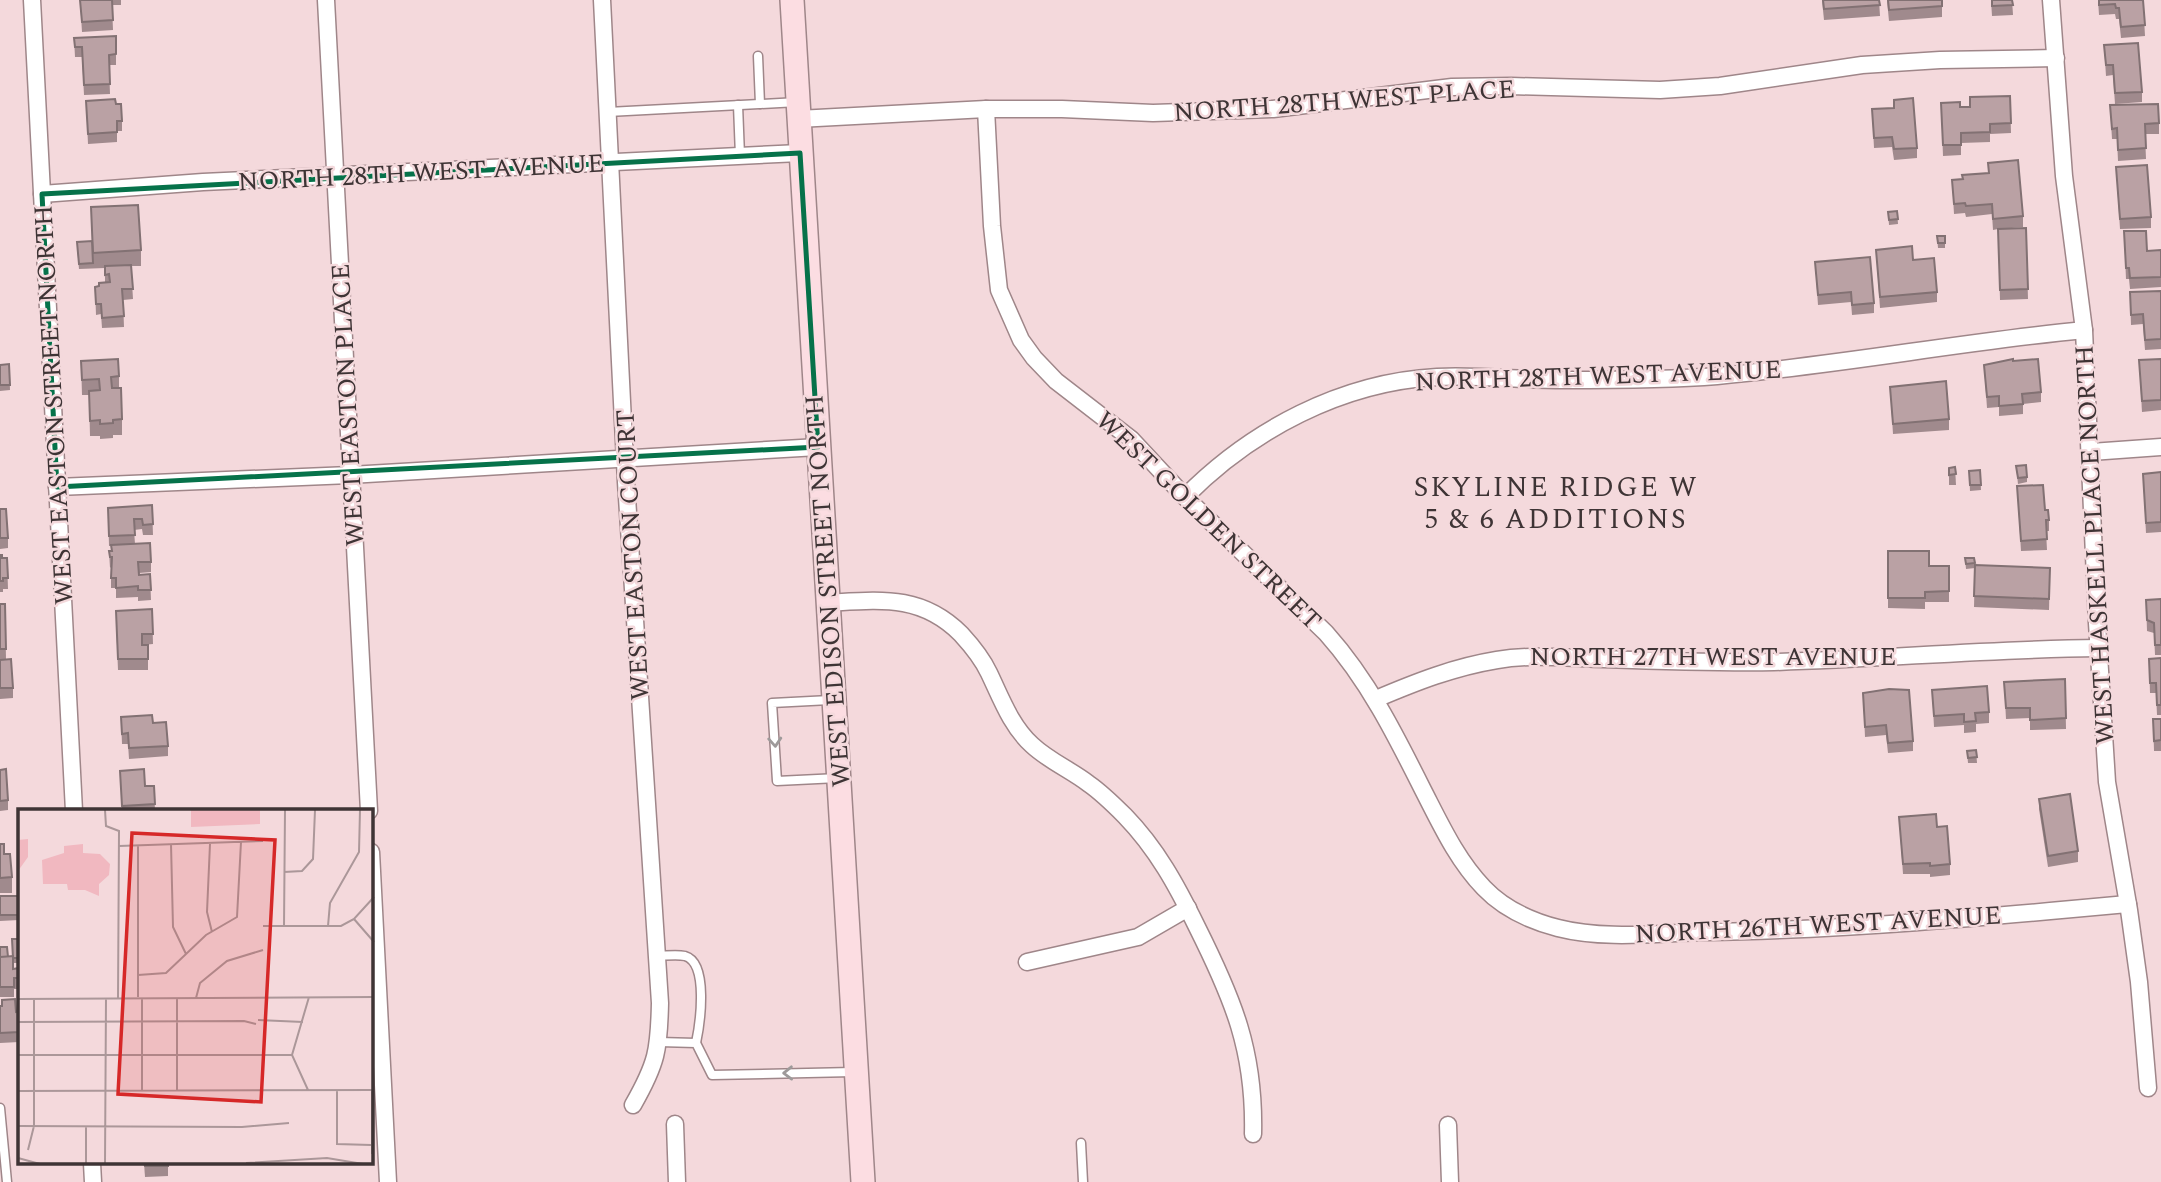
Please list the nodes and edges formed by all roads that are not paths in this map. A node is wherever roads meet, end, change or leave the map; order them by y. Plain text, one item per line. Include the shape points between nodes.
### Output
1 (32, 0) edge
2 (326, 0) edge
3 (602, 0) edge
4 (792, 0) edge
5 (2051, 0) edge
6 (758, 56) dead end
7 (2056, 58) junction
8 (760, 104) junction
9 (738, 105) junction
10 (798, 110) junction
11 (986, 110) junction
12 (608, 112) junction
13 (800, 153) junction
14 (740, 156) junction
15 (611, 164) junction
16 (337, 176) junction
17 (42, 194) junction
18 (2084, 330) junction
19 (818, 447) junction
20 (2161, 447) edge
21 (2091, 452) junction
22 (625, 459) junction
23 (350, 475) junction
24 (57, 487) junction
25 (1185, 497) junction
26 (827, 603) junction
27 (2098, 648) junction
28 (1376, 699) junction
29 (833, 700) junction
30 (839, 778) junction
31 (74, 809) edge
32 (369, 809) edge
33 (373, 891) edge
34 (2128, 904) junction
35 (1188, 908) junction
36 (657, 956) junction
37 (1027, 962) dead end
38 (659, 1042) junction
39 (696, 1044) junction
40 (856, 1072) junction
41 (2148, 1088) dead end
42 (634, 1105) dead end
43 (0, 1108) edge
44 (675, 1124) dead end
45 (1448, 1125) dead end
46 (1253, 1134) dead end
47 (1081, 1143) dead end
48 (1, 1145) edge
49 (92, 1164) edge
50 (7, 1182) edge
51 (93, 1182) edge
52 (388, 1182) edge
53 (677, 1182) edge
54 (863, 1182) edge
55 (1083, 1182) edge
56 (1450, 1182) edge

1 - 17 street, WEST EASTON STREET NORTH
2 - 16 street, WEST EASTON PLACE
3 - 12 street, WEST EASTON COURT
4 - 10 main road, WEST EDISON STREET NORTH
5 - 7 street, WEST HASKELL PLACE NORTH
6 - 8 lane
7 - 11 street, NORTH 28TH WEST PLACE via 1863,65 1660,90 1451,87 1273,109 1153,113
7 - 18 street, WEST HASKELL PLACE NORTH via 2064,176
8 - 9 lane
8 - 10 lane
9 - 12 lane
9 - 14 lane
10 - 11 street, NORTH 28TH WEST PLACE
10 - 13 main road, WEST EDISON STREET NORTH
11 - 25 street, WEST GOLDEN STREET via 999,289 1021,340 1056,381 1131,439
12 - 15 street, WEST EASTON COURT
13 - 14 street, NORTH 28TH WEST AVENUE
13 - 19 main road, WEST EDISON STREET NORTH
14 - 15 street, NORTH 28TH WEST AVENUE
15 - 16 street, NORTH 28TH WEST AVENUE
15 - 22 street, WEST EASTON COURT
16 - 17 street, NORTH 28TH WEST AVENUE
16 - 23 street, WEST EASTON PLACE
17 - 24 street, WEST EASTON STREET NORTH
18 - 21 street, WEST HASKELL PLACE NORTH
18 - 25 street, NORTH 28TH WEST AVENUE via 1713,376 1563,380 1473,376 1389,384 1345,396 1263,434 1209,473
19 - 22 street
19 - 26 main road, WEST EDISON STREET NORTH
20 - 21 street
21 - 27 street, WEST HASKELL PLACE NORTH
22 - 23 street
22 - 36 street, WEST EASTON COURT
23 - 24 street
23 - 32 street, WEST EASTON PLACE
24 - 31 street, WEST EASTON STREET NORTH
25 - 28 street, WEST GOLDEN STREET via 1348,656
26 - 29 main road, WEST EDISON STREET NORTH
26 - 35 street via 887,600 919,605 951,625 985,665 1016,728 1032,746 1090,784 1124,814 1167,867
27 - 28 street, NORTH 27TH WEST AVENUE via 1774,662 1536,656 1458,667
27 - 34 street, WEST HASKELL PLACE NORTH via 2107,782
28 - 34 street, NORTH 26TH WEST AVENUE via 1449,842 1469,871 1508,907 1560,929 1624,934 1787,931
29 - 30 main road, WEST EDISON STREET NORTH
29 -> 30 lane via 772,703 777,781
30 - 40 main road, WEST EDISON STREET NORTH
33 - 52 street
34 - 41 street, WEST HASKELL PLACE NORTH
35 - 37 street via 1138,937
35 - 46 street via 1237,1015 1254,1097
36 - 38 street, WEST EASTON COURT
36 - 39 lane via 685,956 696,963 700,1022
38 - 39 lane
38 - 42 street, WEST EASTON COURT via 651,1075
40 -> 39 lane via 712,1075
40 - 54 main road, WEST EDISON STREET NORTH
43 - 48 lane
44 - 53 street
45 - 56 street
47 - 55 lane
48 - 50 lane
49 - 51 street

